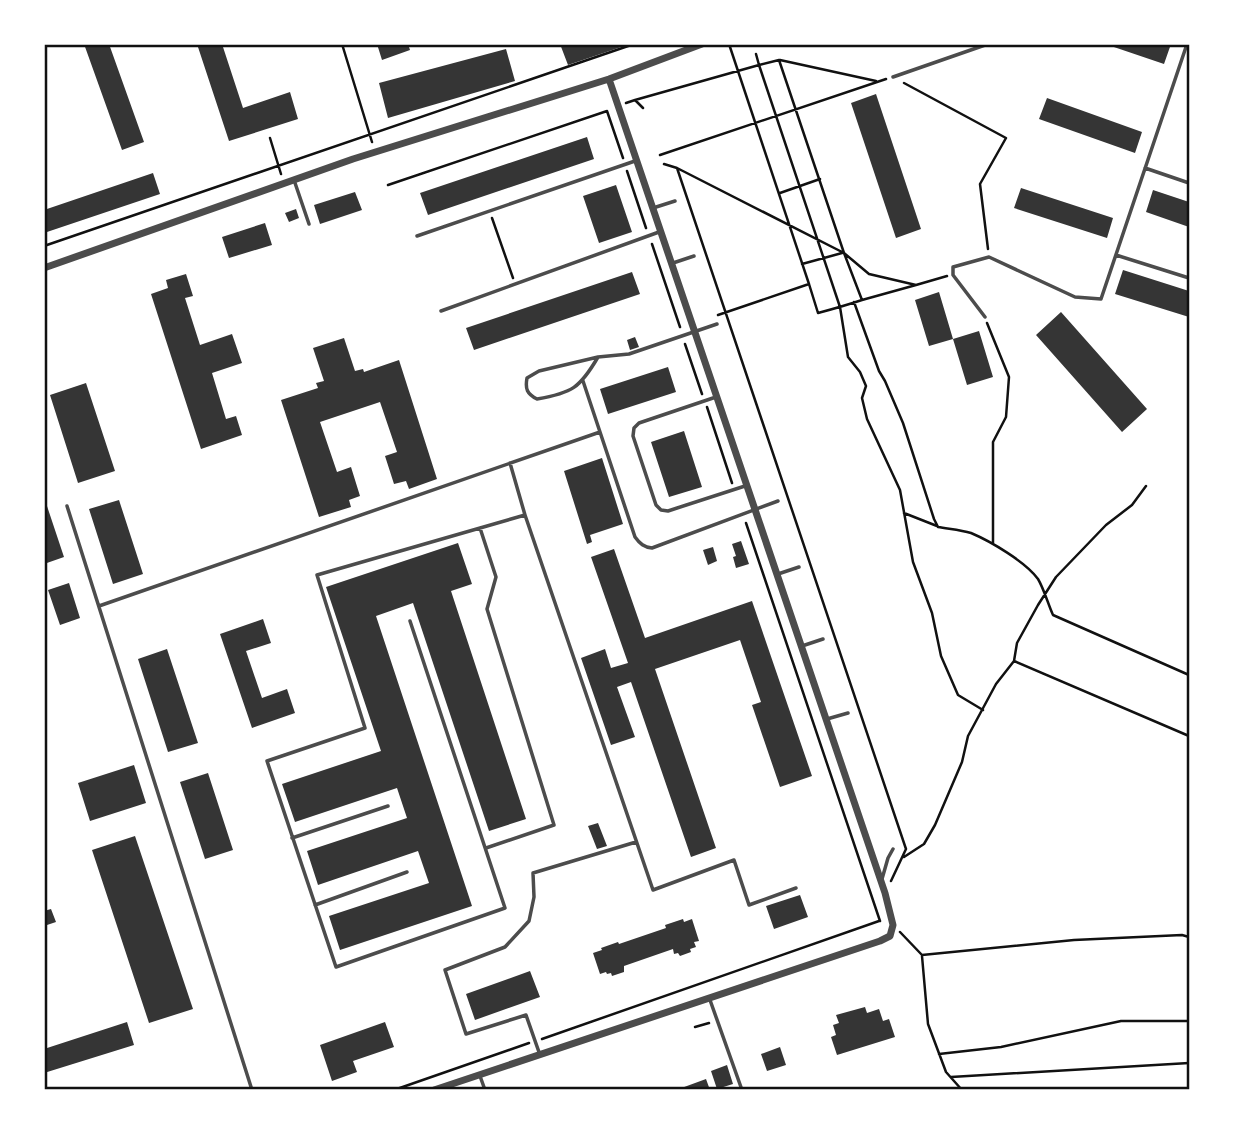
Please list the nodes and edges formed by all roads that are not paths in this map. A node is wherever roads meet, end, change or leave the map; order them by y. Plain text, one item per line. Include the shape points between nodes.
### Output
1 (702, 44) edge
2 (988, 44) edge
3 (1186, 44) edge
4 (893, 77) road end
5 (609, 79) junction
6 (637, 161) junction
7 (1145, 168) junction
8 (294, 180) junction
9 (1189, 183) edge
10 (675, 201) dead end
11 (653, 208) junction
12 (309, 224) dead end
13 (661, 232) junction
14 (417, 236) dead end
15 (1116, 255) junction
16 (694, 256) dead end
17 (672, 263) junction
18 (44, 268) edge
19 (1189, 278) edge
20 (441, 310) dead end
21 (985, 317) road end
22 (717, 324) dead end
23 (695, 330) junction
24 (598, 357) junction
25 (583, 380) junction
26 (718, 397) junction
27 (600, 432) junction
28 (510, 463) junction
29 (747, 485) junction
30 (778, 502) dead end
31 (67, 506) dead end
32 (755, 510) junction
33 (525, 515) junction
34 (480, 528) junction
35 (799, 567) dead end
36 (777, 575) junction
37 (99, 606) junction
38 (410, 621) dead end
39 (824, 639) dead end
40 (801, 646) junction
41 (848, 713) dead end
42 (826, 719) junction
43 (388, 806) dead end
44 (292, 838) junction
45 (636, 842) junction
46 (485, 848) junction
47 (893, 849) dead end
48 (407, 872) dead end
49 (881, 882) junction
50 (796, 888) dead end
51 (315, 905) junction
52 (709, 998) junction
53 (540, 1055) junction
54 (479, 1075) junction
55 (252, 1090) edge
56 (434, 1090) edge
57 (485, 1090) edge
58 (742, 1090) edge

1 - 5 street
2 - 4 lane
3 - 7 lane
5 - 6 street
5 - 8 street
6 - 11 street
6 - 14 lane
7 - 9 lane
7 - 15 lane
8 - 12 lane
8 - 18 street
10 - 11 lane
11 - 13 street
13 - 17 street
13 - 20 lane
15 - 19 lane
15 - 21 lane via 1101,299 1075,297 989,257 953,267 953,275
16 - 17 lane
17 - 23 street
22 - 23 lane
23 - 24 lane via 629,354
23 - 26 street
24 - 25 lane
24 - 25 lane via 539,371 527,378 527,391 537,399 548,397 574,389
25 - 27 lane
26 - 29 street
26 - 29 lane via 634,428 656,505 668,511
27 - 28 lane
27 - 32 lane via 640,544 652,548
28 - 33 lane
28 - 37 lane
29 - 32 street
30 - 32 lane
31 - 37 lane
32 - 36 street
33 - 34 lane
33 - 45 lane
34 - 44 lane via 317,575 365,728 267,761
34 - 46 lane via 496,577 487,609 554,825
35 - 36 lane
36 - 40 street
37 - 55 lane
38 - 46 lane
39 - 40 lane
40 - 42 street
41 - 42 lane
42 - 49 street
43 - 44 lane
44 - 51 lane
45 - 50 lane via 653,890 734,860 749,905
45 - 53 lane via 533,873 529,921 505,947 445,970 466,1034 526,1015
46 - 51 lane via 505,908 336,967
47 - 49 lane
48 - 51 lane
49 - 52 street via 893,925 890,936
52 - 53 street
52 - 58 lane
53 - 54 street
54 - 56 street
54 - 57 lane

